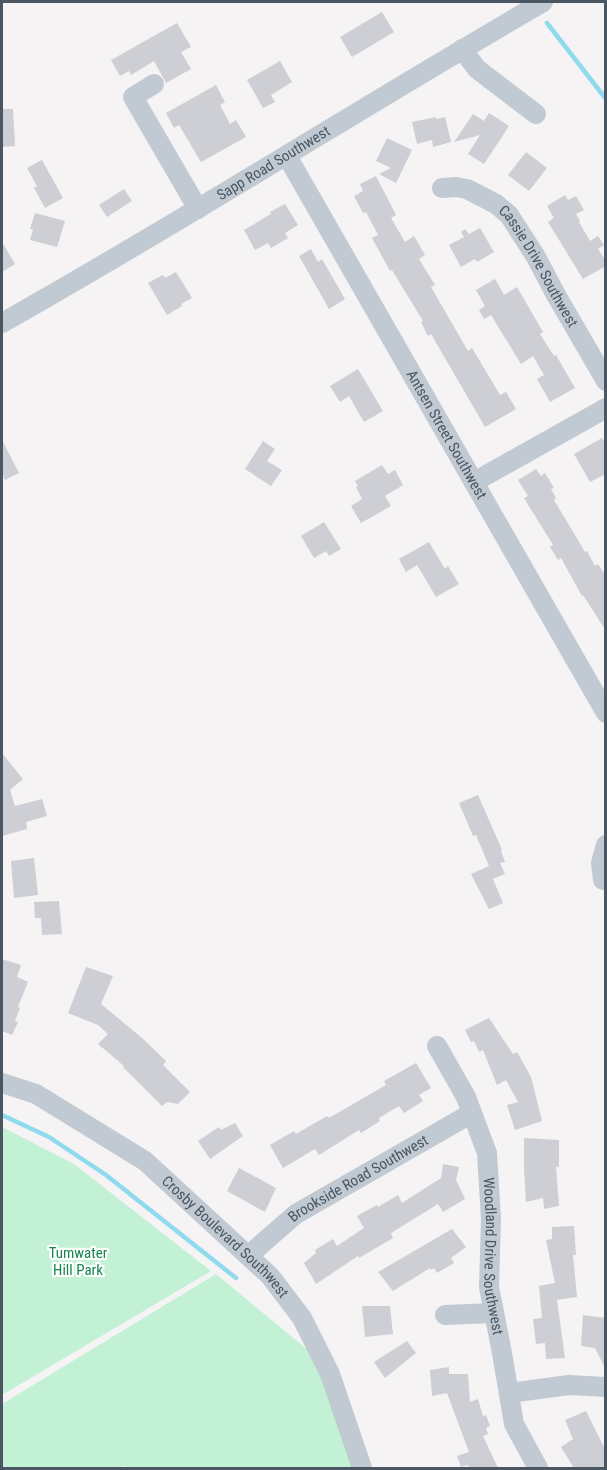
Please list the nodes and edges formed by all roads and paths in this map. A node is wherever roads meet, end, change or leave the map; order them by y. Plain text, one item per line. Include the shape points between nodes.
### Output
1 (543, 2) edge
2 (462, 49) junction
3 (154, 84) dead end
4 (537, 114) dead end
5 (287, 156) junction
6 (442, 188) dead end
7 (198, 209) junction
8 (2, 323) edge
9 (606, 381) edge
10 (606, 408) edge
11 (474, 482) junction
12 (606, 713) edge
13 (606, 845) edge
14 (603, 880) dead end
15 (437, 1046) dead end
16 (2, 1083) edge
17 (472, 1113) junction
18 (249, 1255) junction
19 (494, 1313) junction
20 (445, 1316) dead end
21 (606, 1387) edge
22 (509, 1393) junction
23 (363, 1468) edge
24 (538, 1468) edge

1 - 2 street, Sapp Road Southwest
2 - 4 street via 477,69
2 - 5 street, Sapp Road Southwest
3 - 7 street via 133,97
5 - 7 street, Sapp Road Southwest
5 - 11 street, Antsen Street Southwest
6 - 9 street, Cassie Drive Southwest via 467,189 509,215
7 - 8 street, Sapp Road Southwest
10 - 11 street
11 - 12 street, Antsen Street Southwest
13 - 14 street via 601,863
15 - 17 street, Woodland Drive Southwest
16 - 18 street, Crosby Boulevard Southwest via 36,1094 145,1161
17 - 18 street, Brookside Road Southwest via 296,1214
17 - 19 street, Woodland Drive Southwest via 488,1154 489,1287
18 - 23 street, Crosby Boulevard Southwest via 302,1318 330,1374
19 - 20 street
19 - 22 street, Woodland Drive Southwest
21 - 22 street via 569,1385
22 - 24 street, Woodland Drive Southwest via 514,1424

